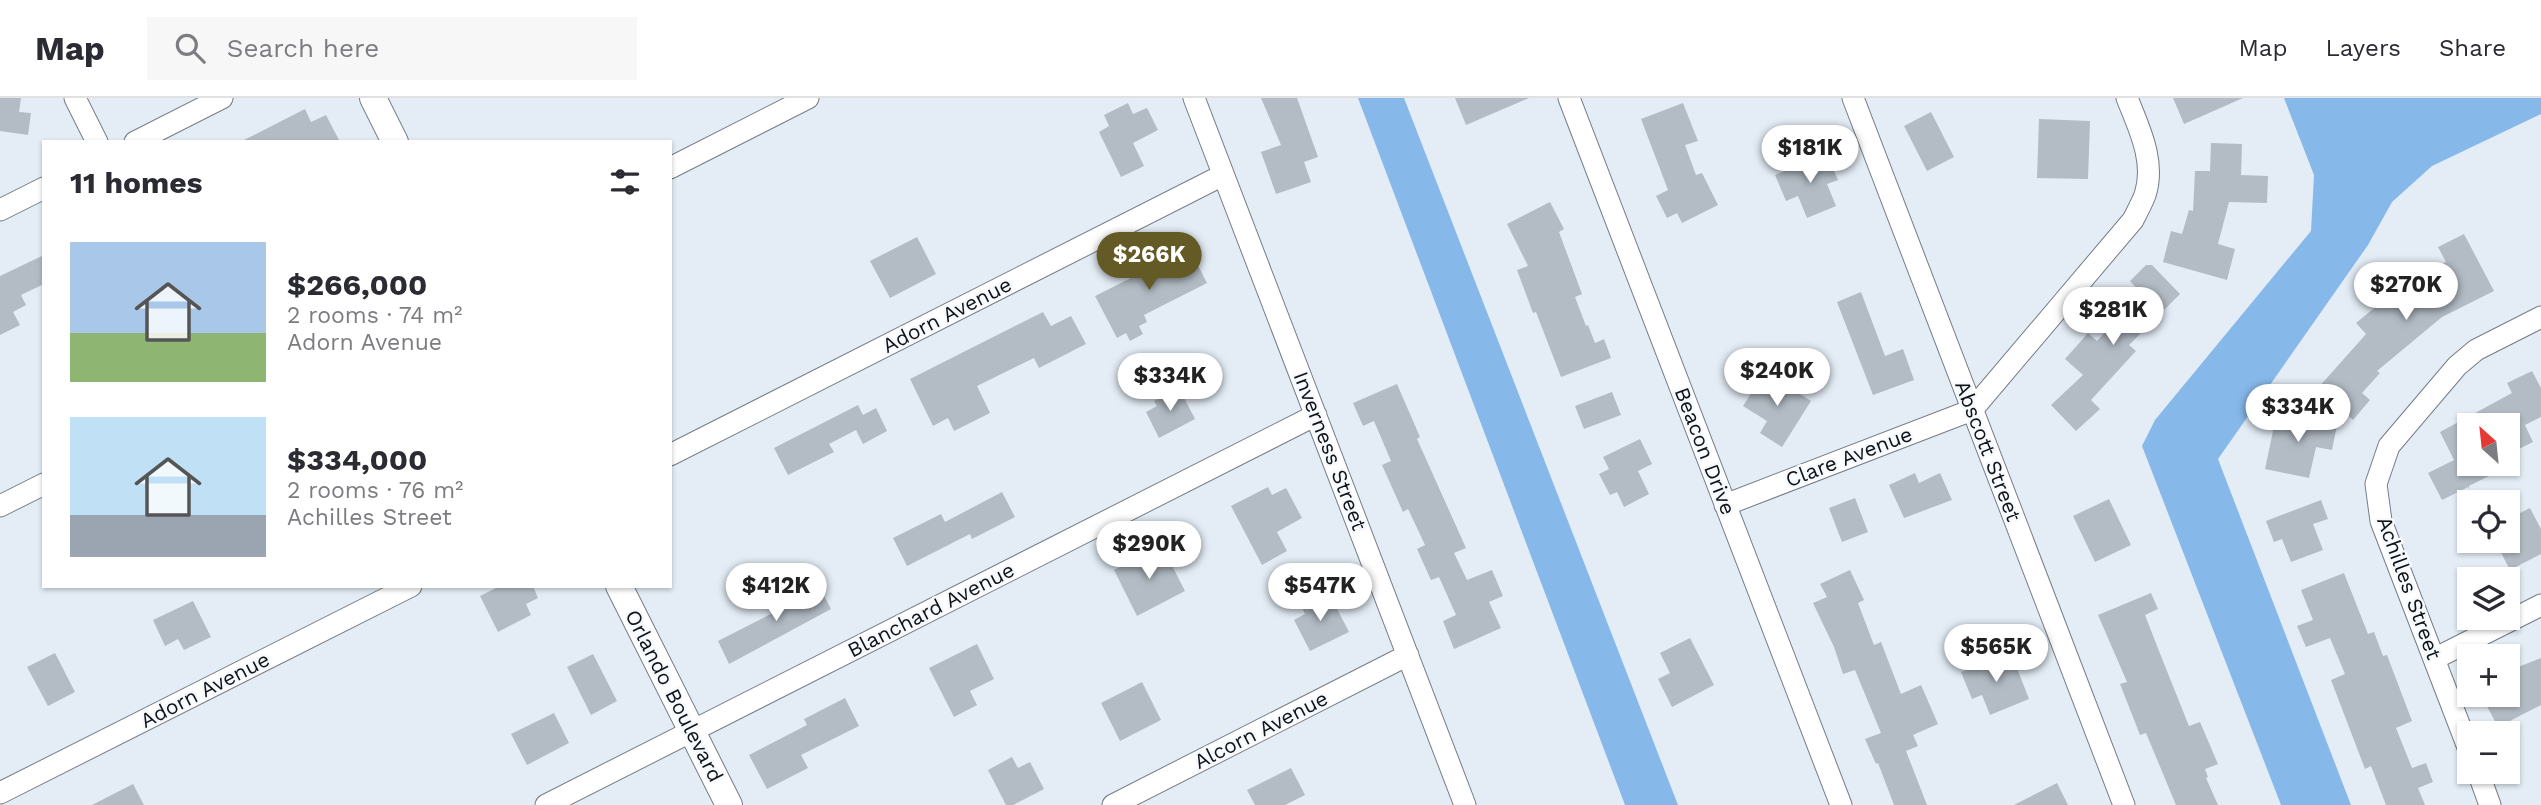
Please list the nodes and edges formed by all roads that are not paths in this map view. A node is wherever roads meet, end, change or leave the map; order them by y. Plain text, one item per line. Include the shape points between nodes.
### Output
1 (75, 98) edge
2 (222, 98) edge
3 (373, 98) edge
4 (807, 98) edge
5 (1194, 98) edge
6 (1569, 98) edge
7 (1853, 98) edge
8 (2127, 98) edge
9 (96, 140) edge
10 (139, 140) edge
11 (394, 140) edge
12 (672, 167) edge
13 (1223, 175) junction
14 (42, 189) edge
15 (0, 210) edge
16 (2541, 317) edge
17 (1972, 410) junction
18 (1315, 415) junction
19 (672, 454) edge
20 (42, 485) edge
21 (1725, 505) junction
22 (0, 506) edge
23 (407, 588) edge
24 (620, 588) edge
25 (2541, 605) edge
26 (1408, 656) junction
27 (2434, 659) junction
28 (2458, 721) edge
29 (692, 731) junction
30 (2482, 784) edge
31 (0, 793) edge
32 (545, 805) edge
33 (729, 805) edge
34 (1113, 805) edge
35 (1465, 805) edge
36 (1841, 805) edge
37 (2124, 805) edge
38 (2490, 805) edge

1 - 9 street
2 - 10 street
3 - 11 street
4 - 12 street
5 - 13 street, Inverness Street
6 - 21 street, Beacon Drive
7 - 17 street, Abscott Street
8 - 17 street via 2148,165 2146,193 2133,220
13 - 18 street, Inverness Street
13 - 19 street, Adorn Avenue
14 - 15 street
16 - 27 street, Achilles Street via 2476,350 2457,366 2389,446 2376,484 2381,521
17 - 21 street, Clare Avenue
17 - 37 street, Abscott Street
18 - 26 street, Inverness Street
18 - 29 street, Blanchard Avenue
20 - 22 street
21 - 36 street, Beacon Drive
23 - 31 street, Adorn Avenue
24 - 29 street, Orlando Boulevard
25 - 27 street
26 - 34 street, Alcorn Avenue
26 - 35 street, Inverness Street
27 - 28 street, Achilles Street
29 - 32 street, Blanchard Avenue
29 - 33 street, Orlando Boulevard
30 - 38 street

